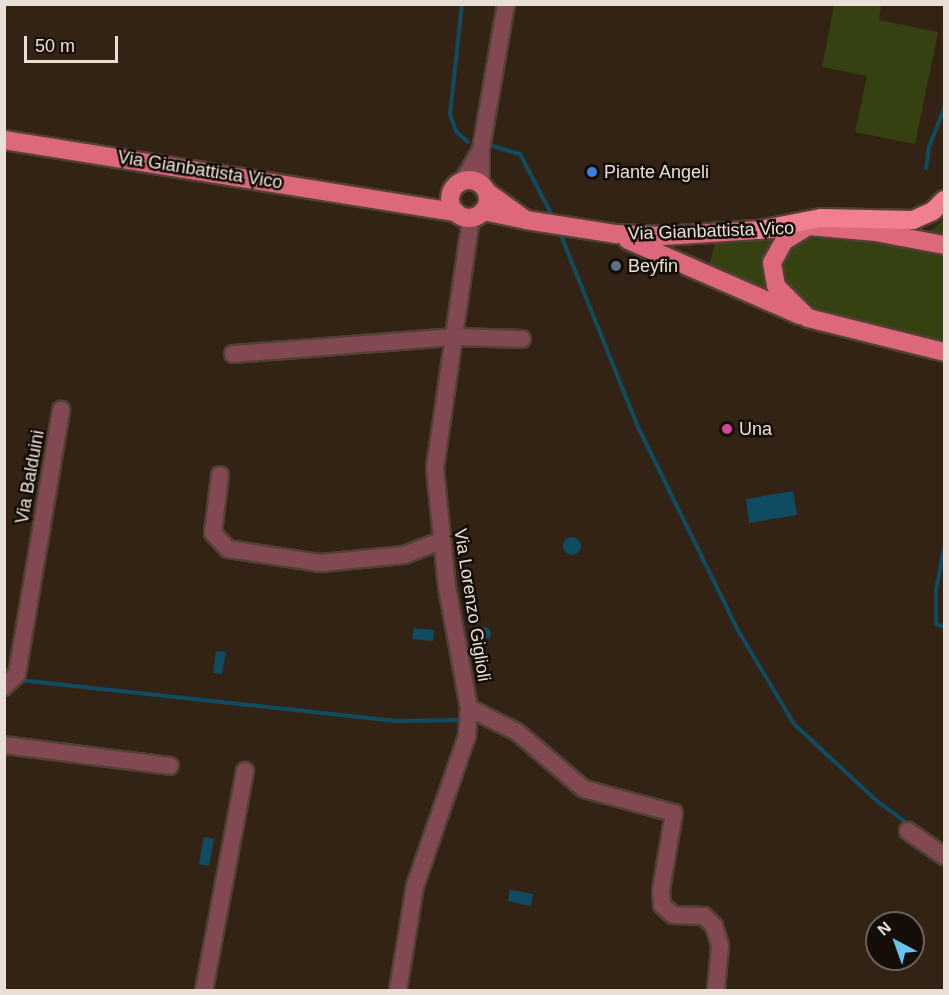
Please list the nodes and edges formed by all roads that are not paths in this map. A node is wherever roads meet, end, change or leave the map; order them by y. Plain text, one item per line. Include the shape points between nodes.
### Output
1 (506, 4) edge
2 (4, 140) edge
3 (471, 188) junction
4 (945, 200) edge
5 (396, 201) junction
6 (945, 213) edge
7 (470, 214) junction
8 (526, 220) junction
9 (808, 226) junction
10 (759, 230) junction
11 (876, 232) junction
12 (615, 234) junction
13 (945, 245) edge
14 (808, 318) junction
15 (455, 337) junction
16 (522, 339) dead end
17 (945, 352) edge
18 (233, 354) dead end
19 (61, 410) dead end
20 (220, 475) dead end
21 (441, 541) junction
22 (4, 687) edge
23 (470, 708) junction
24 (4, 745) edge
25 (170, 766) dead end
26 (245, 771) dead end
27 (908, 831) dead end
28 (945, 856) edge
29 (204, 990) edge
30 (398, 990) edge
31 (716, 990) edge

1 - 3 street
2 - 5 main road, Via Gianbattista Vico
3 - 5 main road
3 - 7 main road
3 - 7 main road
3 - 8 main road
4 - 10 highway via 913,220 821,218
5 - 7 main road, Via Gianbattista Vico
6 - 11 highway via 922,227
7 - 8 main road, Via Gianbattista Vico
7 - 15 street, Via Lorenzo Giglioli
8 - 12 main road, Via Gianbattista Vico
9 - 10 main road, Via Gianbattista Vico
9 - 11 main road, Via Gianbattista Vico
9 - 14 main road via 784,241 772,262 776,286
10 - 12 main road, Via Gianbattista Vico via 664,236
11 - 13 main road, Via Gianbattista Vico
12 - 14 main road, Via Gianbattista Vico
14 - 17 main road, Via Gianbattista Vico
15 - 16 street
15 - 18 street
15 - 21 street, Via Lorenzo Giglioli via 435,468
19 - 22 street, Via Balduini via 17,674
20 - 21 street via 213,533 228,549 321,563 404,555
21 - 23 street, Via Lorenzo Giglioli
23 - 30 street, Via Lorenzo Giglioli via 462,755 415,886
23 - 31 street via 517,732 584,789 674,813 662,904 673,915 704,916 714,926 720,946
24 - 25 street
26 - 29 street
27 - 28 street

